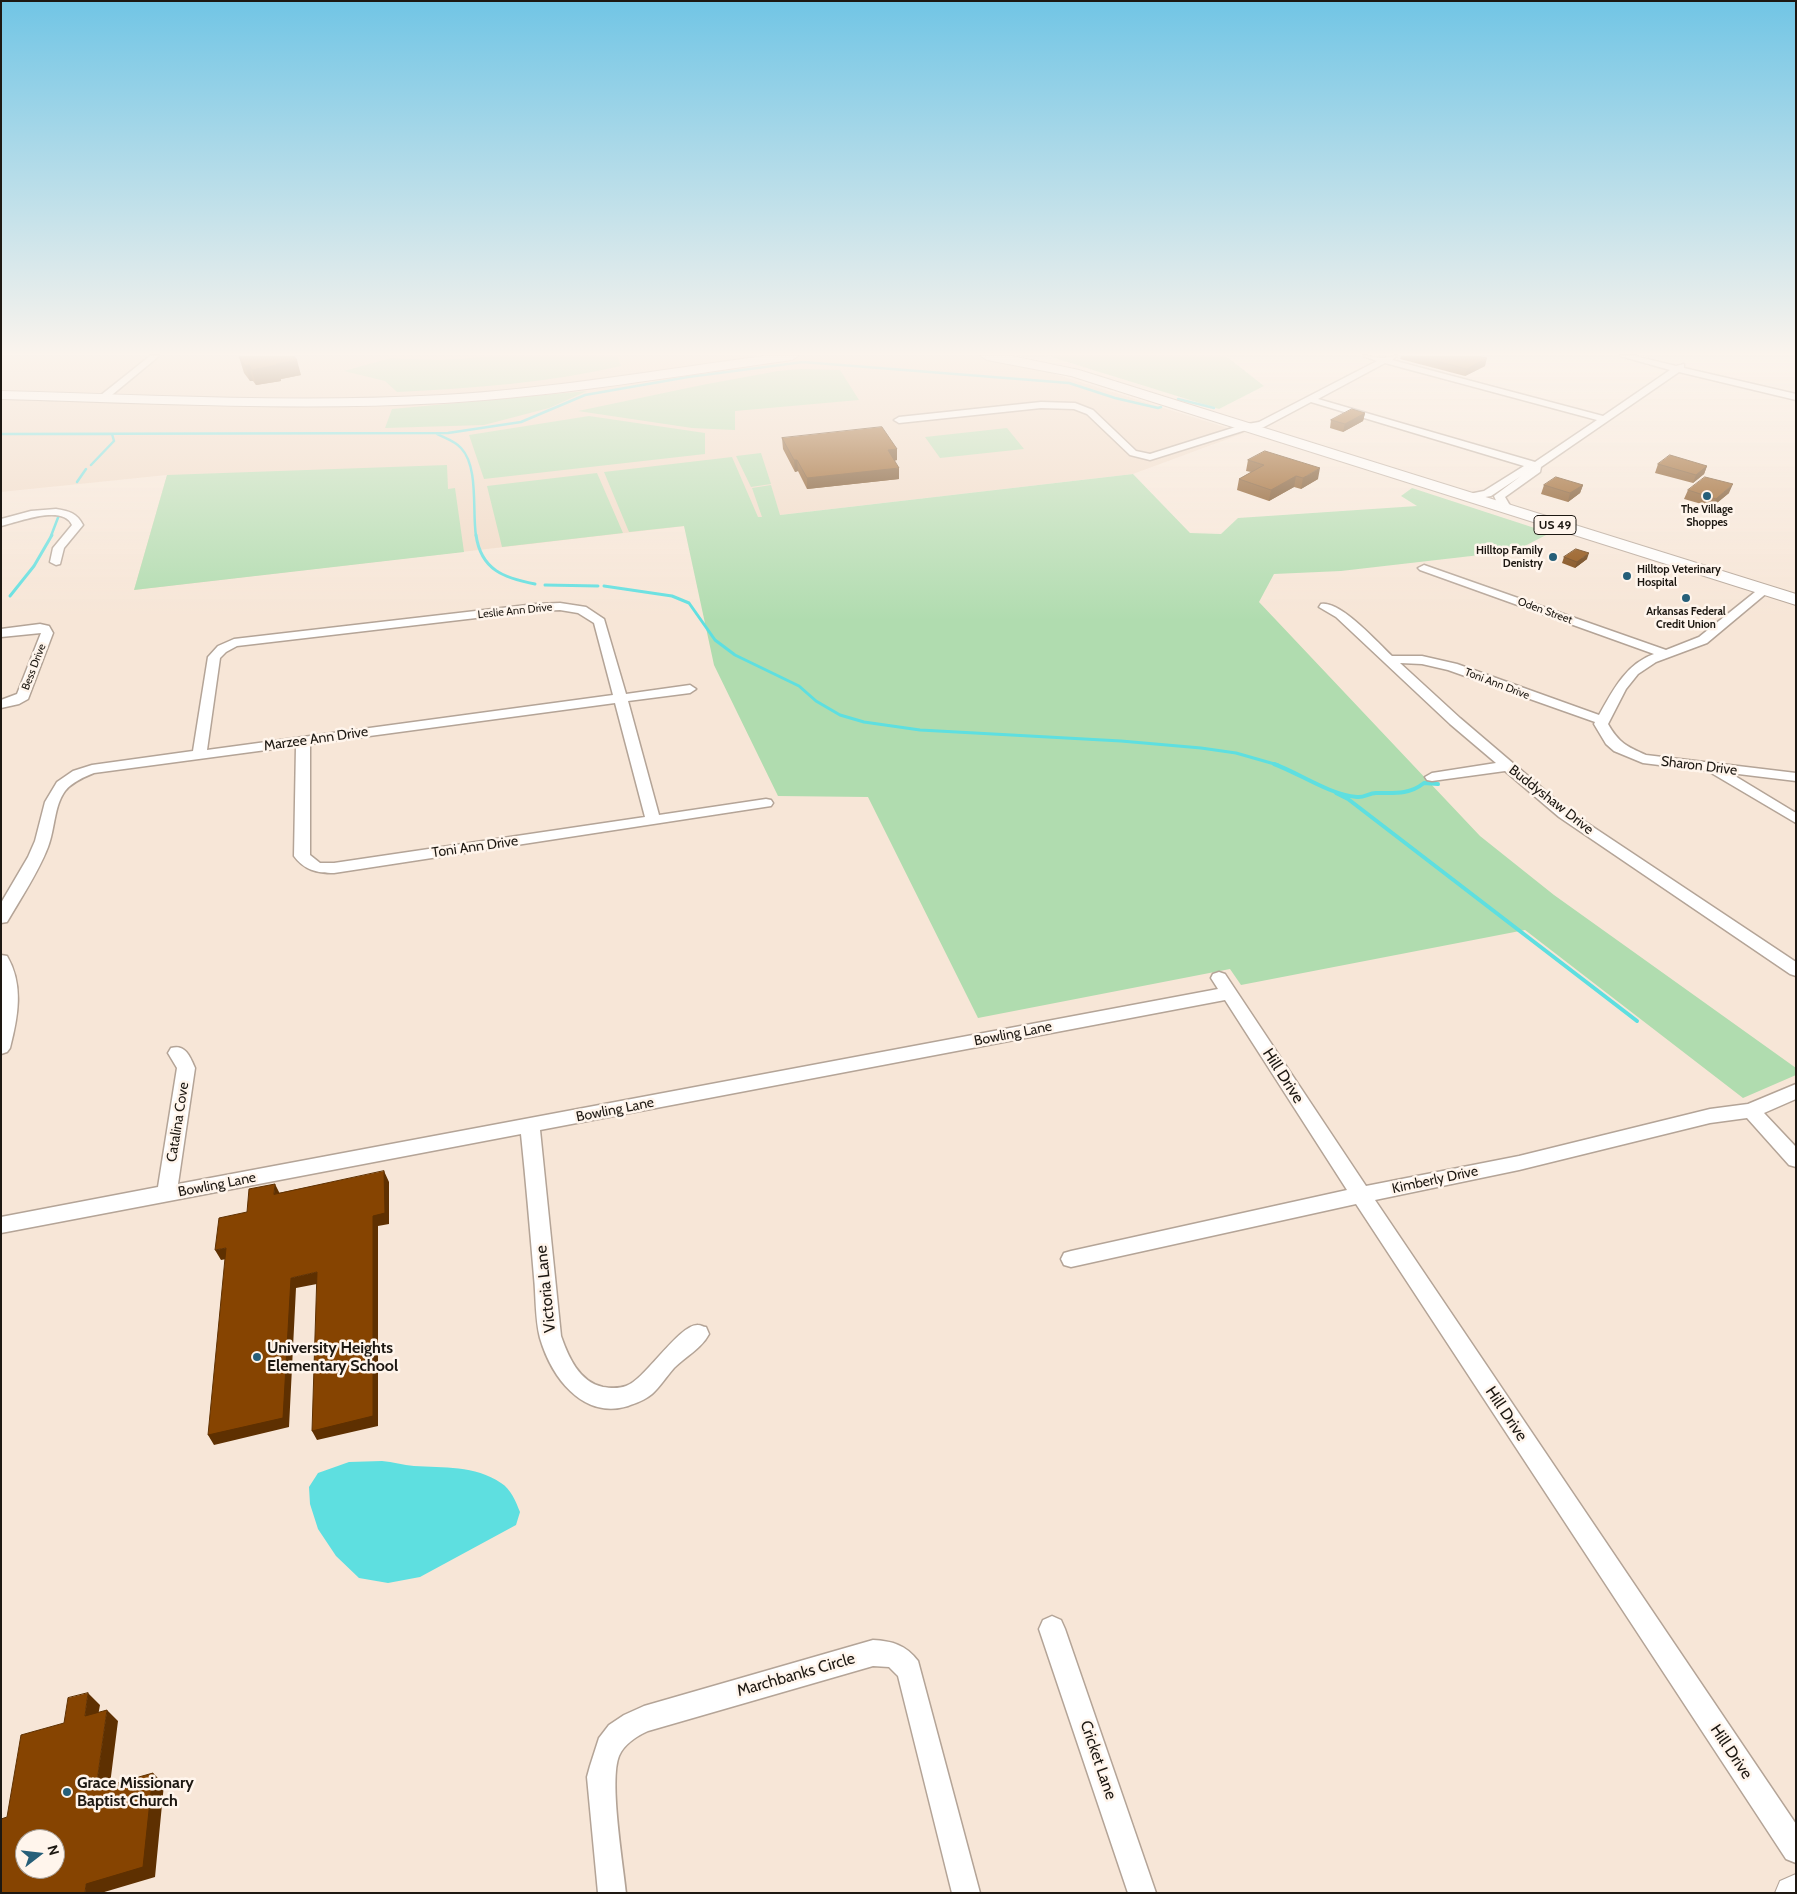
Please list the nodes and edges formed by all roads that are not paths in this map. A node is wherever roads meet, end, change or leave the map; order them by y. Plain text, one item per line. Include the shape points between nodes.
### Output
1 (1124, 444) edge
2 (1194, 444) edge
3 (1300, 444) edge
4 (1463, 444) edge
5 (1567, 444) edge
6 (1536, 466) junction
7 (1468, 497) junction
8 (1507, 510) junction
9 (4, 521) edge
10 (56, 562) dead end
11 (1424, 568) dead end
12 (1764, 590) junction
13 (1796, 600) edge
14 (1325, 607) dead end
15 (45, 629) joint
16 (1, 633) edge
17 (222, 649) joint
18 (1666, 654) junction
19 (1390, 660) junction
20 (690, 689) dead end
21 (622, 698) junction
22 (8, 702) edge
23 (1602, 720) junction
24 (303, 741) junction
25 (199, 754) junction
26 (1506, 766) junction
27 (1709, 767) junction
28 (1432, 777) dead end
29 (1796, 777) edge
30 (766, 803) dead end
31 (1796, 819) edge
32 (654, 821) junction
33 (16, 892) junction
34 (1, 901) edge
35 (1, 918) edge
36 (1, 960) edge
37 (1796, 970) edge
38 (1224, 986) joint
39 (1, 1048) edge
40 (177, 1053) dead end
41 (1796, 1090) edge
42 (1751, 1111) junction
43 (530, 1126) junction
44 (1796, 1160) edge
45 (167, 1194) junction
46 (1361, 1195) junction
47 (25, 1220) junction
48 (1, 1225) edge
49 (1, 1234) edge
50 (1071, 1259) dead end
51 (698, 1334) dead end
52 (1052, 1629) dead end
53 (1796, 1849) edge
54 (1796, 1891) edge
55 (612, 1893) edge
56 (966, 1893) edge
57 (1142, 1893) edge
58 (1792, 1893) edge

1 - 2 street via 1133,453 1150,457
3 - 7 highway, US 49
4 - 6 street
5 - 6 street
6 - 7 street via 1526,468 1487,494
6 - 8 street via 1536,470 1499,496
7 - 8 highway, US 49
8 - 12 highway, US 49
9 - 10 street via 53,512 71,514 78,525 59,548
11 - 18 street, Oden Street
12 - 13 highway, US 49
12 - 18 street via 1703,640
14 - 19 street, Buddyshaw Drive via 1340,614
15 - 16 street
15 - 22 street, Bess Drive via 47,633 23,696
17 - 21 street, Leslie Ann Drive via 237,642 543,607 572,608 593,614 600,622
17 - 25 street via 214,657
18 - 23 street via 1634,671
19 - 23 street, Toni Ann Drive via 1416,659 1444,664
19 - 26 street, Buddyshaw Drive
20 - 21 street, Marzee Ann Drive
21 - 24 street, Marzee Ann Drive
21 - 32 street, Leslie Ann Drive
23 - 27 street, Sharon Drive via 1608,738 1625,752 1643,759
24 - 25 street, Marzee Ann Drive
24 - 32 street, Toni Ann Drive via 302,856 314,866 334,868
25 - 33 street, Marzee Ann Drive via 96,768 67,781 54,798 41,846
26 - 28 street
26 - 37 street, Buddyshaw Drive via 1579,825
27 - 29 street, Sharon Drive
27 - 31 street
30 - 32 street, Toni Ann Drive
33 - 34 street
33 - 35 street, Marzee Ann Drive
36 - 39 street via 10,981 10,1002
38 - 43 street, Bowling Lane
38 - 46 street, Hill Drive
40 - 45 street, Catalina Cove via 186,1068
41 - 42 street, Kimberly Drive
42 - 44 street
42 - 46 street, Kimberly Drive via 1710,1116 1519,1163
43 - 45 street, Bowling Lane
43 - 51 street, Victoria Lane via 550,1336 559,1361 576,1385 595,1397 616,1399 627,1396 644,1387
45 - 47 street, Bowling Lane
46 - 50 street, Kimberly Drive
46 - 53 street, Hill Drive
47 - 48 street, Bowling Lane
47 - 49 street
52 - 57 street, Cricket Lane
54 - 58 main road
55 - 56 street, Marchbanks Circle via 601,1777 610,1742 623,1728 644,1719 873,1653 887,1653 900,1658 909,1670

